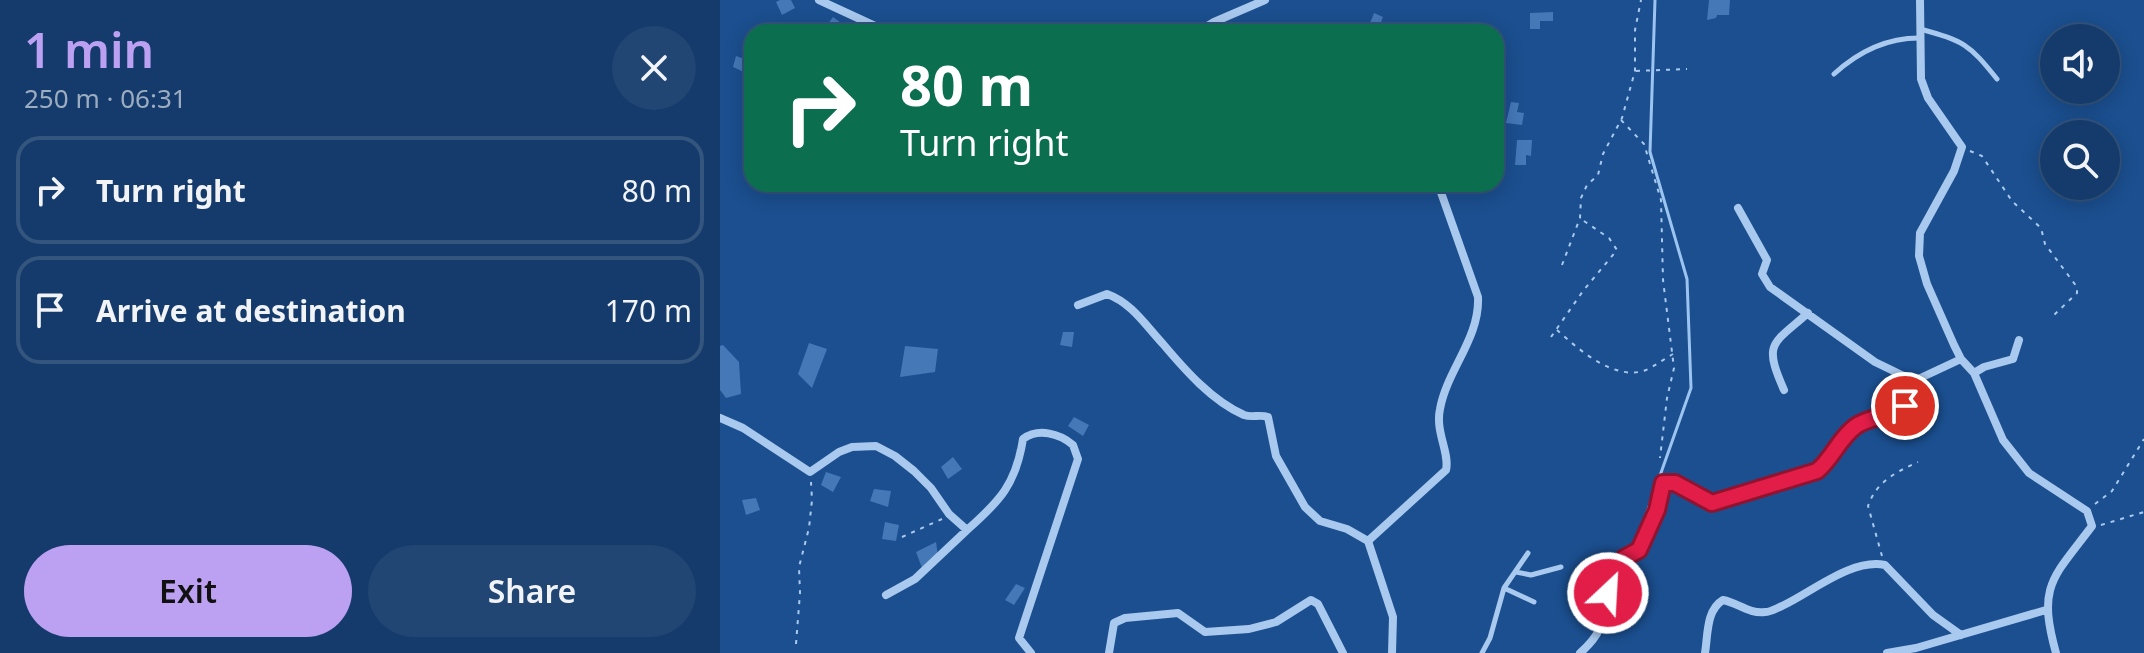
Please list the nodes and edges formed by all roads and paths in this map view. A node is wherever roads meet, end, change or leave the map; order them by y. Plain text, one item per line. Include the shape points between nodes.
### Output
1 (819, 0) edge
2 (1265, 0) edge
3 (1641, 0) edge
4 (1920, 0) edge
5 (871, 24) edge
6 (1211, 24) edge
7 (1919, 33) junction
8 (1687, 69) dead end
9 (1635, 71) junction
10 (1834, 74) dead end
11 (1997, 79) dead end
12 (1621, 120) junction
13 (1962, 147) junction
14 (1441, 192) edge
15 (1738, 208) dead end
16 (1580, 218) junction
17 (1562, 265) dead end
18 (1078, 305) dead end
19 (1808, 313) junction
20 (2054, 315) dead end
21 (1556, 329) junction
22 (1551, 337) dead end
23 (2019, 340) dead end
24 (1674, 354) junction
25 (1961, 359) junction
26 (1974, 373) junction
27 (1906, 377) junction
28 (1784, 390) dead end
29 (720, 418) edge
30 (2144, 439) edge
31 (1660, 458) dead end
32 (1918, 462) dead end
33 (810, 472) junction
34 (2087, 511) junction
35 (2144, 512) edge
36 (949, 514) junction
37 (2092, 526) junction
38 (967, 530) junction
39 (902, 537) dead end
40 (1368, 541) junction
41 (1528, 553) dead end
42 (1885, 565) junction
43 (1561, 567) dead end
44 (1516, 572) junction
45 (1504, 588) junction
46 (886, 595) dead end
47 (1534, 602) dead end
48 (2046, 610) junction
49 (1961, 635) junction
50 (796, 644) dead end
51 (1031, 653) edge
52 (1109, 653) edge
53 (1343, 653) edge
54 (1392, 653) edge
55 (1482, 653) edge
56 (1580, 653) edge
57 (1705, 653) edge
58 (1887, 653) edge
59 (2056, 653) edge

1 - 5 street
2 - 6 street
3 - 9 path
4 - 7 street
7 - 10 lane via 1863,50
7 - 11 lane via 1950,37 1973,49
7 - 13 street via 1921,79 1928,98
8 - 9 path
9 - 12 path
12 - 16 path via 1598,175 1581,198
12 - 24 path via 1644,144 1661,200 1663,280
13 - 20 path via 1982,156 2012,201 2041,228 2045,244 2077,287
13 - 25 street via 1920,233 1919,256
14 - 40 street via 1478,297 1479,315 1440,408 1438,430 1446,470
15 - 19 street via 1764,251 1764,280
16 - 17 path
16 - 21 path via 1617,250
18 - 40 street via 1107,294 1116,297 1214,396 1248,417 1268,417 1276,456 1305,507 1320,521
19 - 27 street via 1875,362
19 - 28 street via 1770,352
21 - 22 path
21 - 24 path via 1593,358 1632,373
23 - 26 street via 2013,359
24 - 31 path
25 - 26 street
25 - 27 street via 1914,381
26 - 34 street via 2003,440 2029,473
27 - 56 street via 1905,406 1859,423 1817,471 1712,503 1675,483 1663,483 1639,550 1624,558 1614,573 1606,615 1592,643
29 - 33 street
30 - 34 path via 2112,491
32 - 42 path via 1877,487 1868,506
33 - 36 street via 839,452 876,446 914,471
33 - 50 path via 812,500 799,567
34 - 37 street
35 - 37 path
36 - 38 street
36 - 39 path
37 - 48 street via 2049,586
38 - 46 street via 924,572
38 - 51 street via 1008,489 1026,436 1043,432 1073,445 1078,459 1019,638
40 - 54 street via 1393,617
41 - 44 lane
42 - 49 street via 1933,615
42 - 57 street via 1846,569 1767,613 1718,602
43 - 44 lane via 1531,575
44 - 45 lane
45 - 47 lane
45 - 55 lane
48 - 49 street
48 - 59 street
49 - 58 street
52 - 53 street via 1114,623 1125,618 1178,613 1205,632 1249,629 1276,622 1311,600

